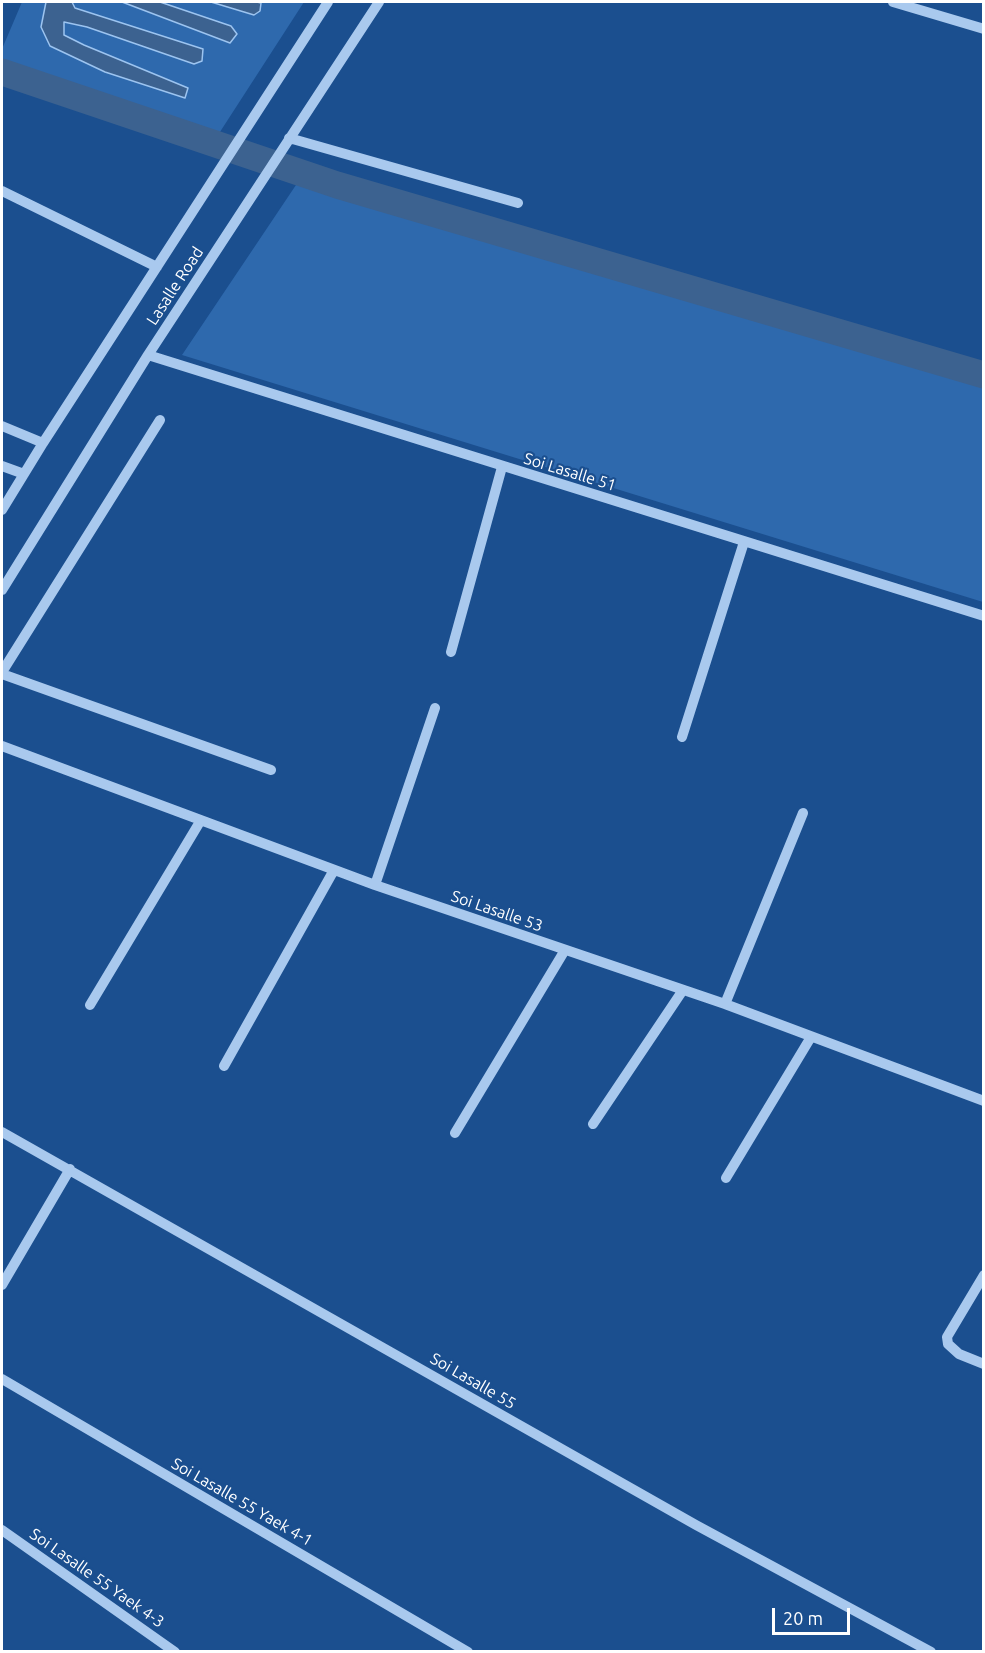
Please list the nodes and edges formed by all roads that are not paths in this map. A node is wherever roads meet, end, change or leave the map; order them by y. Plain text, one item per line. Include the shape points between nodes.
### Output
1 (328, 2) edge
2 (379, 2) edge
3 (892, 2) edge
4 (984, 29) edge
5 (289, 138) junction
6 (2, 190) edge
7 (518, 203) dead end
8 (157, 267) junction
9 (148, 355) junction
10 (160, 420) dead end
11 (2, 426) edge
12 (43, 442) junction
13 (2, 466) edge
14 (502, 467) junction
15 (24, 474) junction
16 (2, 510) edge
17 (744, 542) junction
18 (2, 590) edge
19 (984, 616) edge
20 (451, 652) dead end
21 (2, 673) edge
22 (435, 708) dead end
23 (682, 737) dead end
24 (2, 746) edge
25 (271, 770) dead end
26 (803, 813) dead end
27 (201, 820) junction
28 (334, 870) junction
29 (375, 885) junction
30 (565, 950) junction
31 (683, 990) junction
32 (725, 1004) junction
33 (90, 1005) dead end
34 (812, 1037) junction
35 (224, 1066) dead end
36 (984, 1101) edge
37 (593, 1124) dead end
38 (2, 1132) edge
39 (455, 1133) dead end
40 (70, 1169) junction
41 (726, 1178) dead end
42 (984, 1275) edge
43 (2, 1285) edge
44 (984, 1364) edge
45 (2, 1379) edge
46 (2, 1530) edge
47 (175, 1652) edge
48 (468, 1652) edge
49 (931, 1652) edge

1 - 8 street, Lasalle Road
2 - 5 street, Lasalle Road
3 - 4 street
5 - 7 street
5 - 9 street, Lasalle Road
6 - 8 street
8 - 12 street, Lasalle Road
9 - 14 street, Soi Lasalle 51
9 - 18 street, Lasalle Road
10 - 21 street
11 - 12 street
12 - 15 street, Lasalle Road
13 - 15 street
14 - 17 street, Soi Lasalle 51
14 - 20 street
15 - 16 street, Lasalle Road
17 - 19 street, Soi Lasalle 51
17 - 23 street
21 - 25 street
22 - 29 street
24 - 27 street, Soi Lasalle 53
26 - 32 street
27 - 28 street, Soi Lasalle 53
27 - 33 street
28 - 29 street, Soi Lasalle 53
28 - 35 street
29 - 30 street, Soi Lasalle 53
30 - 31 street, Soi Lasalle 53
30 - 39 street
31 - 32 street, Soi Lasalle 53
31 - 37 street
32 - 34 street, Soi Lasalle 53
34 - 36 street, Soi Lasalle 53
34 - 41 street
38 - 40 street, Soi Lasalle 55
40 - 43 street
40 - 49 street, Soi Lasalle 55 via 696,1525
42 - 44 street via 947,1337 948,1344 959,1354
45 - 48 street, Soi Lasalle 55 Yaek 4-1
46 - 47 street, Soi Lasalle 55 Yaek 4-3

